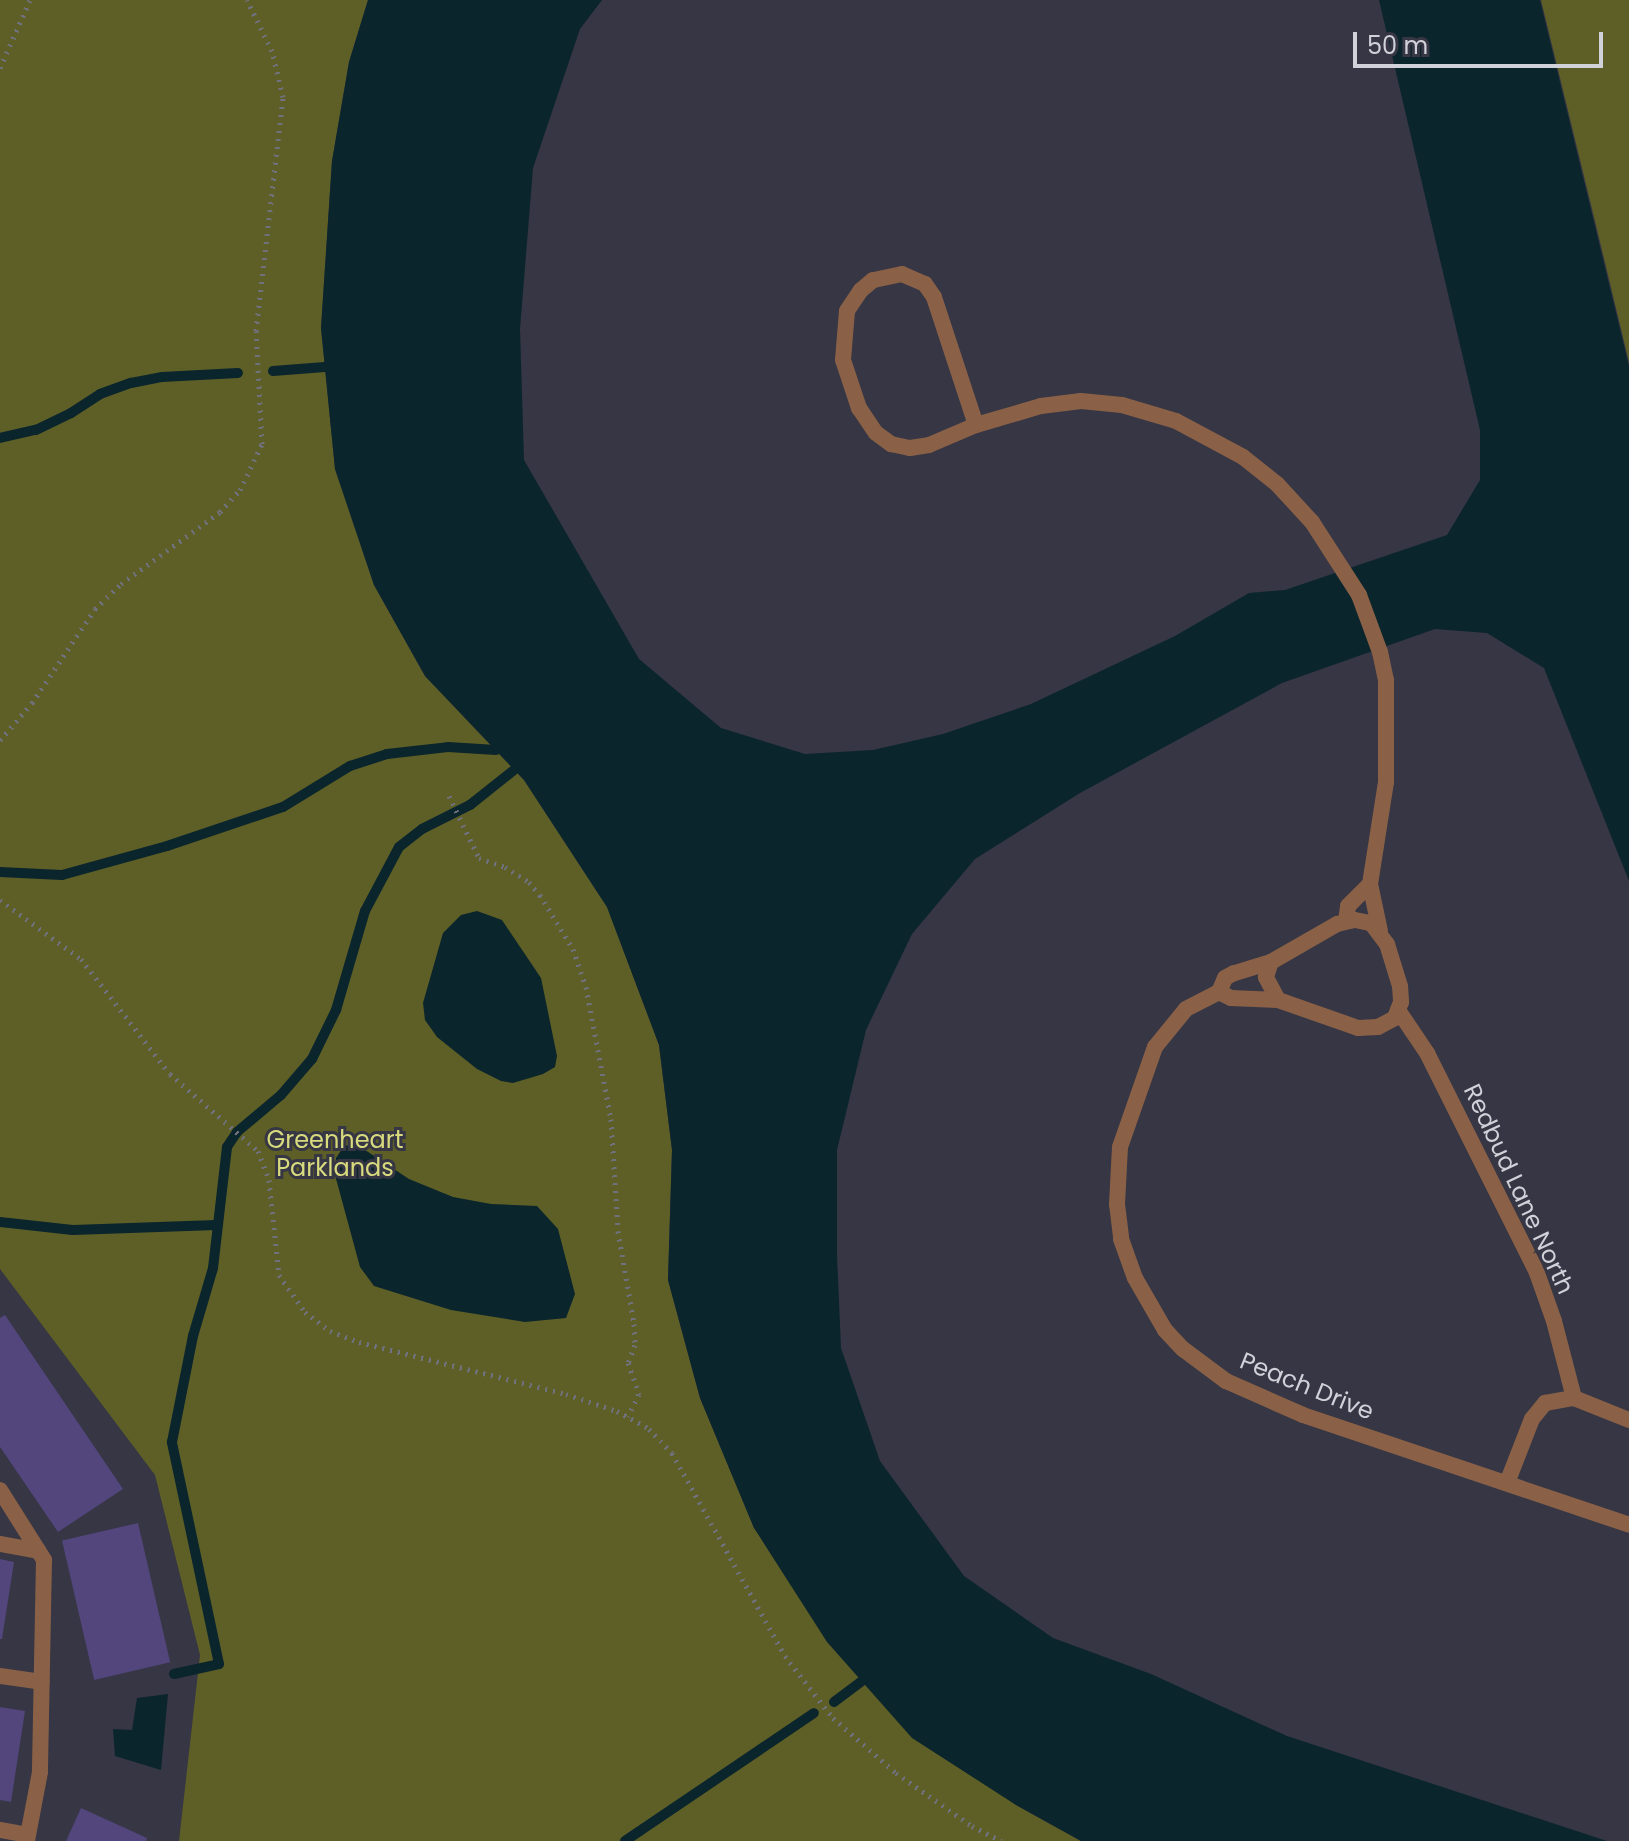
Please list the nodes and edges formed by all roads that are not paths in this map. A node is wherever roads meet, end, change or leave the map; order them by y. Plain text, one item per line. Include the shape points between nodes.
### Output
1 (976, 425) junction
2 (1370, 884) junction
3 (1346, 921) junction
4 (1380, 931) junction
5 (1271, 962) junction
6 (1219, 992) junction
7 (1278, 1000) junction
8 (1398, 1010) junction
9 (1574, 1398) junction
10 (1629, 1420) edge
11 (1507, 1483) junction
12 (0, 1490) edge
13 (1629, 1525) edge
14 (0, 1544) edge
15 (38, 1551) junction
16 (0, 1676) edge
17 (42, 1682) junction
18 (0, 1830) edge
19 (27, 1838) edge

1 - 1 street via 910,448 891,444 868,423 849,384 842,343 847,311 873,280 902,274 925,284 934,297
1 - 2 street via 1022,410 1081,401 1157,413 1200,432 1261,470 1312,522 1359,595 1386,680 1386,782
2 - 3 street via 1348,906
2 - 4 street
3 - 4 street via 1364,921
3 - 5 street, Peach Drive
4 - 8 street via 1395,966
5 - 6 street, Peach Drive via 1225,978
5 - 7 street via 1266,977
6 - 7 street via 1231,998
6 - 11 street, Peach Drive via 1186,1009 1155,1047 1120,1147 1121,1239 1150,1307 1183,1349 1226,1381 1303,1415
7 - 8 street via 1358,1028 1386,1024
8 - 9 street, Redbud Lane North via 1427,1053 1537,1273
9 - 10 street
9 - 11 street via 1553,1399 1537,1409
11 - 13 street, Peach Drive
12 - 15 street
14 - 15 street
15 - 17 street via 44,1560
16 - 17 street
17 - 19 street via 40,1772
18 - 19 street

